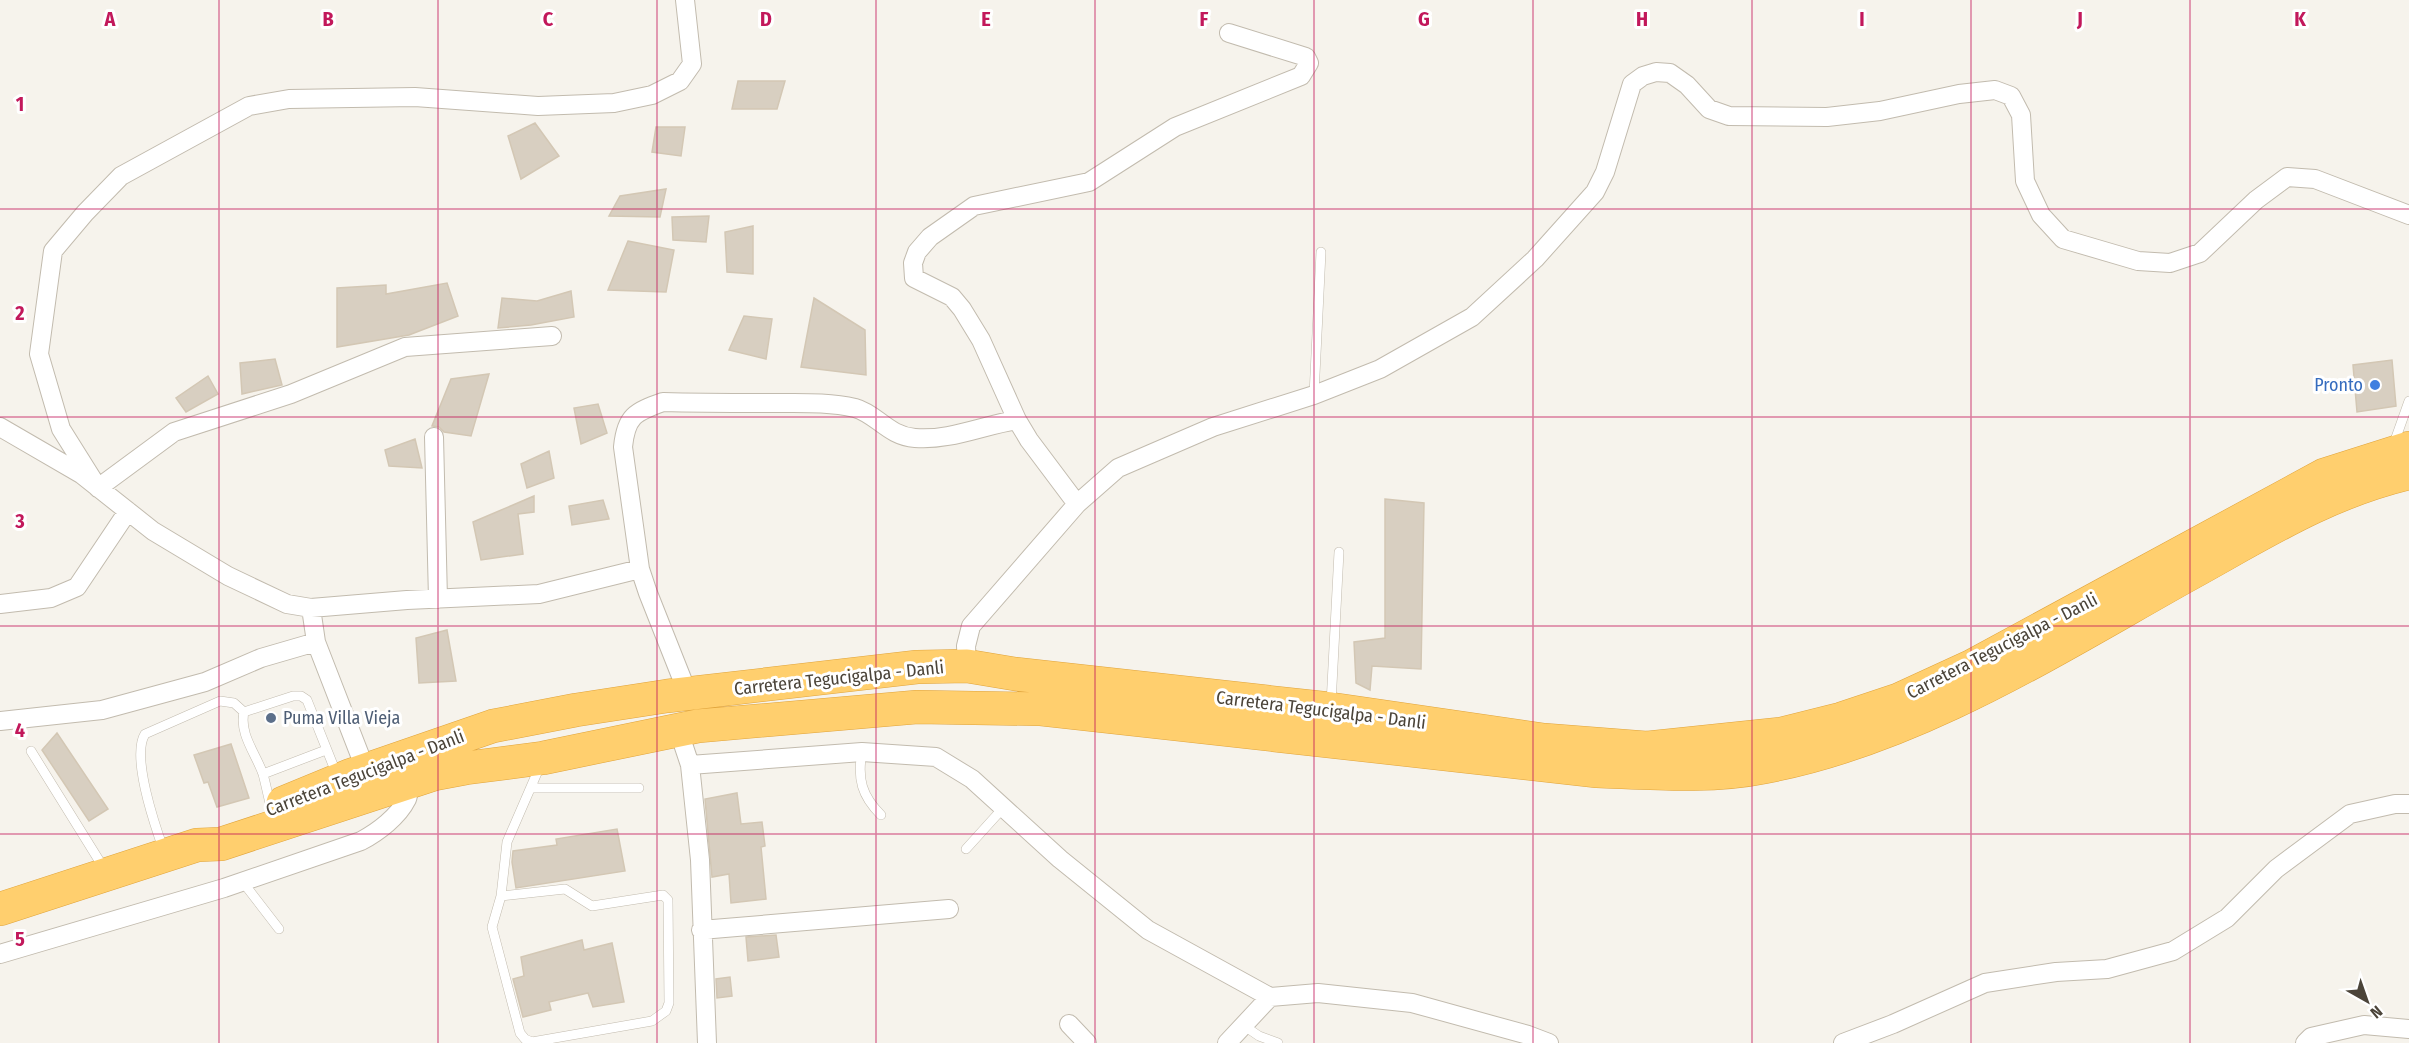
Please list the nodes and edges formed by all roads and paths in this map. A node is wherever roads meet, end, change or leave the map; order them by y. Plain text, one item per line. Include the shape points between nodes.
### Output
1 (685, 0) edge
2 (1229, 33) dead end
3 (2409, 215) edge
4 (1322, 252) dead end
5 (552, 336) dead end
6 (1314, 395) junction
7 (2409, 401) edge
8 (1017, 420) junction
9 (0, 427) edge
10 (434, 436) dead end
11 (2403, 458) edge
12 (98, 488) junction
13 (1077, 504) junction
14 (128, 511) junction
15 (1339, 552) dead end
16 (640, 569) junction
17 (438, 599) junction
18 (0, 604) edge
19 (311, 608) junction
20 (316, 642) junction
21 (967, 666) junction
22 (917, 667) junction
23 (688, 694) junction
24 (917, 707) junction
25 (967, 708) junction
26 (1331, 710) junction
27 (244, 712) junction
28 (539, 718) junction
29 (0, 721) edge
30 (490, 727) junction
31 (678, 729) junction
32 (30, 750) dead end
33 (326, 750) junction
34 (862, 752) junction
35 (543, 758) junction
36 (690, 765) junction
37 (493, 766) junction
38 (263, 774) junction
39 (410, 780) junction
40 (359, 781) junction
41 (531, 788) junction
42 (639, 788) dead end
43 (2409, 804) edge
44 (1004, 807) junction
45 (271, 808) junction
46 (881, 815) dead end
47 (197, 845) junction
48 (966, 849) dead end
49 (166, 856) junction
50 (108, 874) junction
51 (242, 881) junction
52 (501, 896) junction
53 (0, 909) edge
54 (949, 909) dead end
55 (279, 929) dead end
56 (701, 930) junction
57 (0, 954) edge
58 (1270, 997) junction
59 (1070, 1024) dead end
60 (1243, 1025) junction
61 (2409, 1029) edge
62 (1544, 1042) edge
63 (707, 1043) edge
64 (1087, 1043) edge
65 (1227, 1043) edge
66 (1278, 1043) edge
67 (1845, 1043) edge
68 (2305, 1043) edge

1 - 12 street via 692,63 680,81 652,95 614,103 538,106 415,97 290,99 249,106 121,176 53,251 39,354 61,429
2 - 8 street via 1306,57 1309,63 1301,76 1175,127 1089,182 974,206 930,237 917,252 914,278 952,297 962,309 986,350
3 - 6 street via 2315,179 2287,177 2256,200 2200,254 2170,263 2138,261 2063,239 2041,215 2025,181 2021,116 2012,96 1995,90 1959,94 1880,111 1827,117 1729,116 1709,109 1670,73 1656,72 1632,84 1595,192 1535,258 1472,317 1380,369
4 - 6 lane
5 - 12 street via 405,347 291,393 174,432
6 - 13 street via 1213,427 1118,468
7 - 11 lane
8 - 13 street
8 - 16 street via 937,439 904,437 856,408 663,402 649,407 630,420 623,447
9 - 12 street
10 - 17 street
11 - 25 highway, Carretera Tegucigalpa - Danli via 2375,481 2312,506 1979,692 1825,754 1762,768 1681,775 1597,771 1041,709
11 - 26 highway, Carretera Tegucigalpa - Danli via 2324,476 1972,666 1898,700 1791,732 1647,748 1544,740
12 - 14 street
13 - 21 street via 971,626
14 - 18 street via 77,587 51,598
14 - 19 street via 153,531 228,576 287,603
15 - 26 lane
16 - 17 street via 539,594
16 - 23 street
17 - 19 street
19 - 20 street
20 - 29 street via 261,658 205,682 102,710
20 - 40 street
21 - 22 highway, Carretera Tegucigalpa - Danli
21 - 25 highway via 957,671 952,685
21 - 26 highway, Carretera Tegucigalpa - Danli
22 - 23 highway, Carretera Tegucigalpa - Danli
22 - 24 highway via 929,678 932,692 926,704
23 - 28 highway, Carretera Tegucigalpa - Danli
24 - 25 highway, Carretera Tegucigalpa - Danli
24 - 31 highway, Carretera Tegucigalpa - Danli
27 - 33 lane via 301,696 307,700
27 - 38 lane via 244,730
27 - 49 lane via 234,703 220,701 146,734 141,741 139,754 154,824
28 - 30 highway, Carretera Tegucigalpa - Danli
28 - 35 highway via 530,728 527,743
30 - 37 highway via 504,743 501,757
30 - 40 highway, Carretera Tegucigalpa - Danli
31 - 35 highway, Carretera Tegucigalpa - Danli
31 - 36 street
32 - 50 lane
33 - 38 lane
33 - 40 lane
34 - 36 street
34 - 44 street via 936,757 972,779
34 - 46 lane via 862,792
35 - 37 highway, Carretera Tegucigalpa - Danli
35 - 41 lane
36 - 56 street via 700,860
37 - 39 highway, Carretera Tegucigalpa - Danli
38 - 45 lane
39 - 40 highway, Carretera Tegucigalpa - Danli
39 - 51 street via 407,799 377,832
40 - 45 highway, Carretera Tegucigalpa - Danli
40 - 47 highway, Carretera Tegucigalpa - Danli via 221,844
41 - 42 lane
41 - 52 lane via 507,842
43 - 67 street via 2350,814 2276,869 2227,918 2173,951 2107,969 1985,983
44 - 48 lane
44 - 58 street via 1060,859 1148,930
45 - 47 highway, Carretera Tegucigalpa - Danli via 216,832
47 - 49 highway, Carretera Tegucigalpa - Danli
49 - 50 highway, Carretera Tegucigalpa - Danli
50 - 53 highway, Carretera Tegucigalpa - Danli
51 - 55 lane
51 - 57 street
52 - 52 lane via 565,889 592,906 663,895 668,900 666,1011 652,1021 532,1042 525,1039 520,1033 492,927
54 - 56 street
56 - 63 street
58 - 60 street
58 - 62 street via 1318,993 1412,1003
59 - 64 street
60 - 65 street
60 - 66 lane
61 - 68 street via 2364,1025 2311,1037

